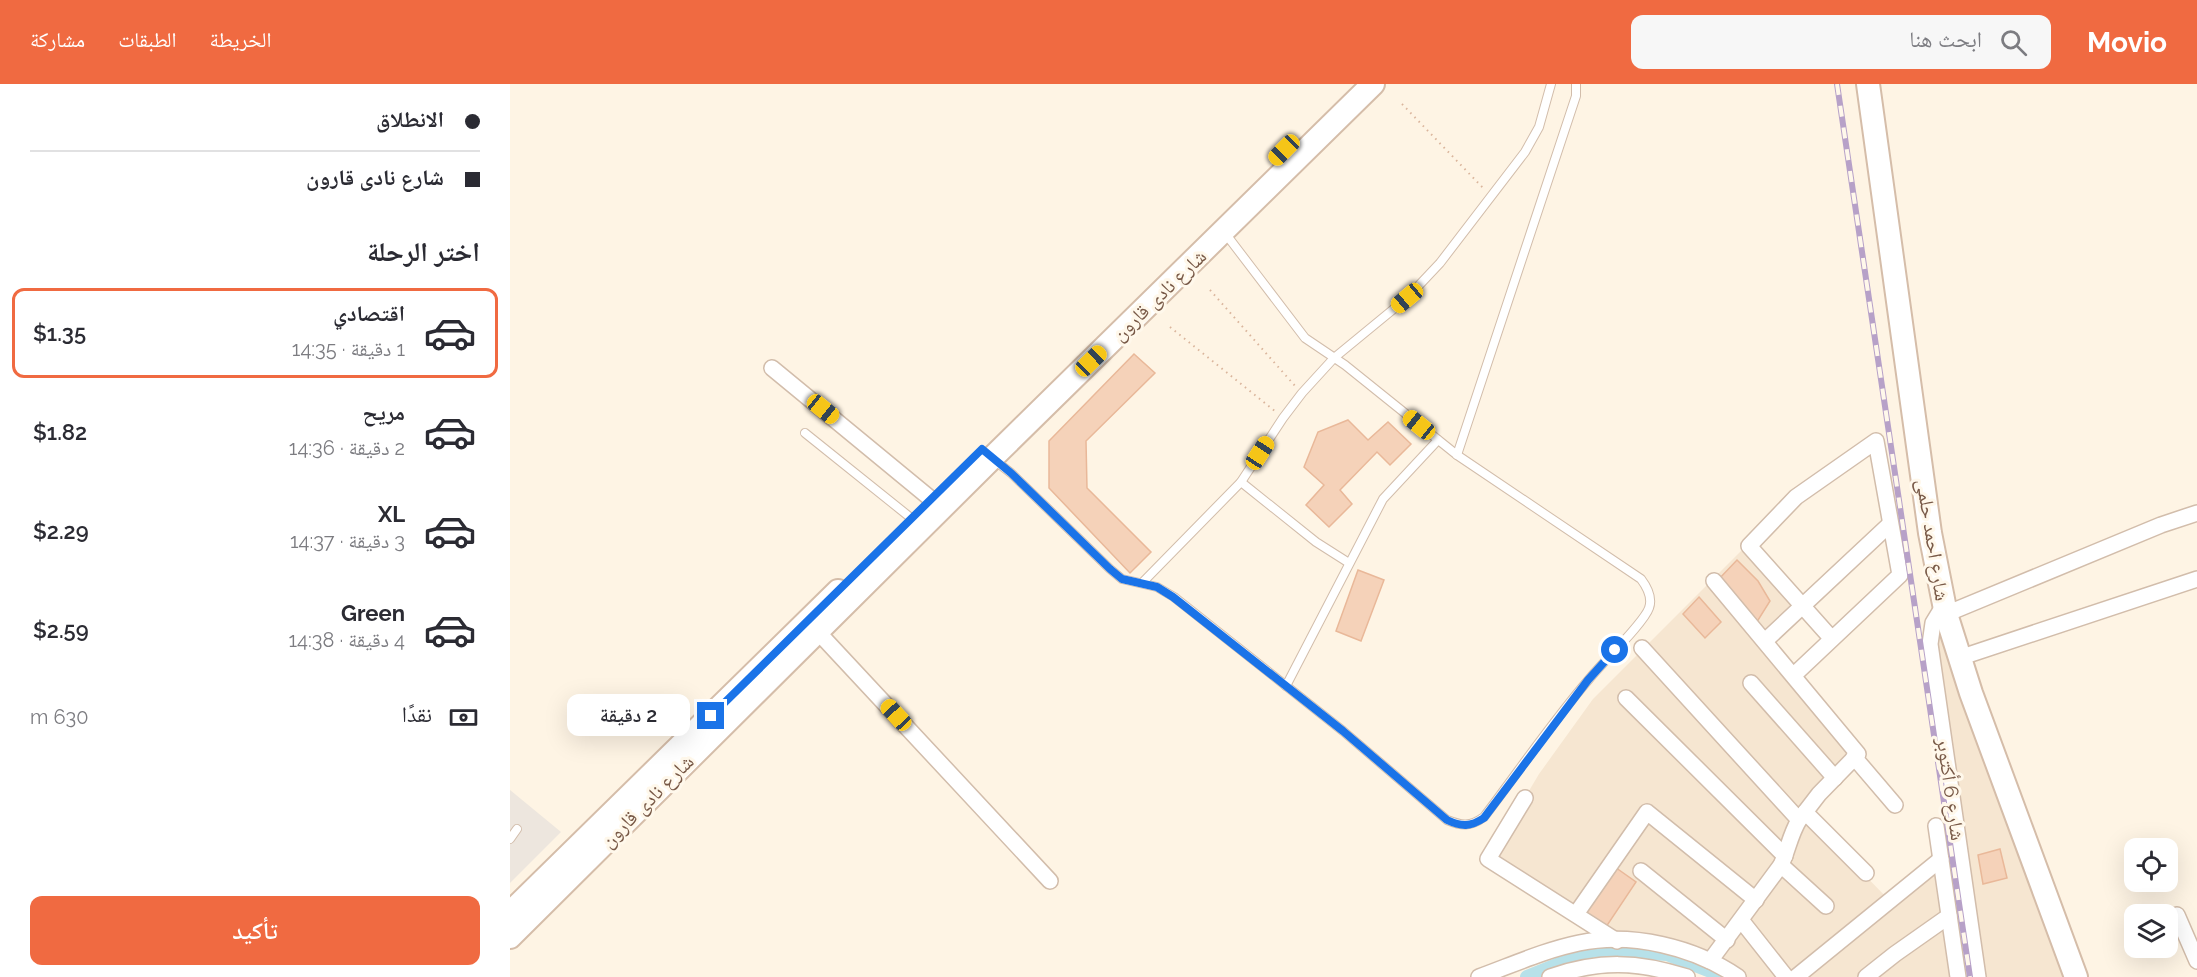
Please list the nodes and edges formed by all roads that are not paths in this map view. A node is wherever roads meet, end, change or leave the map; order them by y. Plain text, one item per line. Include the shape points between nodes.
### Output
1 (1551, 84) edge
2 (1576, 84) edge
3 (1868, 84) edge
4 (1365, 85) edge
5 (1224, 232) junction
6 (1334, 358) junction
7 (772, 368) dead end
8 (805, 433) dead end
9 (1438, 440) junction
10 (987, 453) junction
11 (1456, 455) junction
12 (1241, 482) junction
13 (931, 499) junction
14 (2197, 513) edge
15 (911, 518) junction
16 (1890, 525) junction
17 (1349, 563) junction
18 (2197, 579) edge
19 (1714, 581) dead end
20 (1143, 582) junction
21 (1803, 606) junction
22 (1945, 609) junction
23 (818, 632) junction
24 (1832, 639) junction
25 (1765, 641) junction
26 (1642, 648) dead end
27 (1959, 658) junction
28 (1794, 675) junction
29 (1751, 683) dead end
30 (1286, 686) junction
31 (1626, 698) dead end
32 (1854, 757) junction
33 (1834, 778) junction
34 (1526, 798) dead end
35 (1895, 805) dead end
36 (1802, 816) junction
37 (1936, 826) dead end
38 (517, 829) dead end
39 (510, 839) edge
40 (1941, 859) junction
41 (1783, 860) junction
42 (1641, 871) dead end
43 (1866, 873) dead end
44 (1050, 881) dead end
45 (1756, 900) junction
46 (1826, 906) dead end
47 (510, 913) edge
48 (1575, 914) junction
49 (1949, 916) junction
50 (2178, 917) edge
51 (1742, 920) junction
52 (510, 937) edge
53 (1727, 939) junction
54 (1617, 941) junction
55 (1710, 961) junction
56 (2197, 961) edge
57 (1479, 977) edge
58 (1550, 977) edge
59 (1687, 977) edge
60 (1738, 977) edge
61 (1786, 977) edge
62 (1796, 977) edge
63 (1866, 977) edge
64 (1958, 977) edge
65 (1977, 977) edge
66 (2076, 977) edge

1 - 6 lane via 1539,126 1526,152 1440,263 1407,298
2 - 11 lane via 1576,96
3 - 22 main road, شارع احمد حلمى via 1930,533
4 - 5 main road, شارع نادى قارون
4 - 10 main road, شارع نادى قارون
5 - 6 lane via 1305,338
5 - 10 main road, شارع نادى قارون
6 - 9 lane
6 - 12 lane via 1283,418
7 - 13 street
8 - 15 lane
9 - 11 lane
9 - 17 lane via 1383,499
10 - 13 main road, شارع نادى قارون
10 - 20 lane via 1122,579
10 - 23 main road, شارع نادى قارون
11 - 30 lane via 1641,579 1650,596 1649,608 1641,620 1588,680 1484,818 1472,825 1447,820
12 - 17 lane
12 - 20 lane
13 - 15 main road, شارع نادى قارون
14 - 22 street
15 - 47 main road, شارع نادى قارون
16 - 21 street
16 - 21 street via 1876,441 1796,497 1749,546
16 - 24 street via 1900,575
17 - 30 lane
18 - 27 street
19 - 25 street
20 - 30 lane via 1173,597
21 - 24 street
21 - 25 street
22 - 27 main road, شارع احمد حلمى
22 - 65 street, شارع 6 أكتوبر via 1933,623 1930,644
23 - 44 street
23 - 52 main road, شارع نادى قارون
24 - 28 street
25 - 28 street
26 - 36 street
27 - 66 main road, شارع احمد حلمى
28 - 32 street via 1858,754
29 - 33 street
31 - 41 street
32 - 33 street
32 - 35 street
33 - 36 street
34 - 48 street via 1488,859
36 - 41 street
36 - 43 street
37 - 40 street, شارع 6 أكتوبر
38 - 39 lane
40 - 49 street, شارع 6 أكتوبر
40 - 62 street
41 - 45 street
41 - 46 street
42 - 53 street
45 - 48 street via 1647,812
45 - 51 street
48 - 54 street
49 - 63 street
49 - 64 street, شارع 6 أكتوبر
50 - 56 street
51 - 53 street
51 - 61 street
53 - 55 street
54 - 55 street via 1669,946
54 - 57 street via 1580,943
55 - 60 street
58 - 59 street via 1604,964 1633,964

